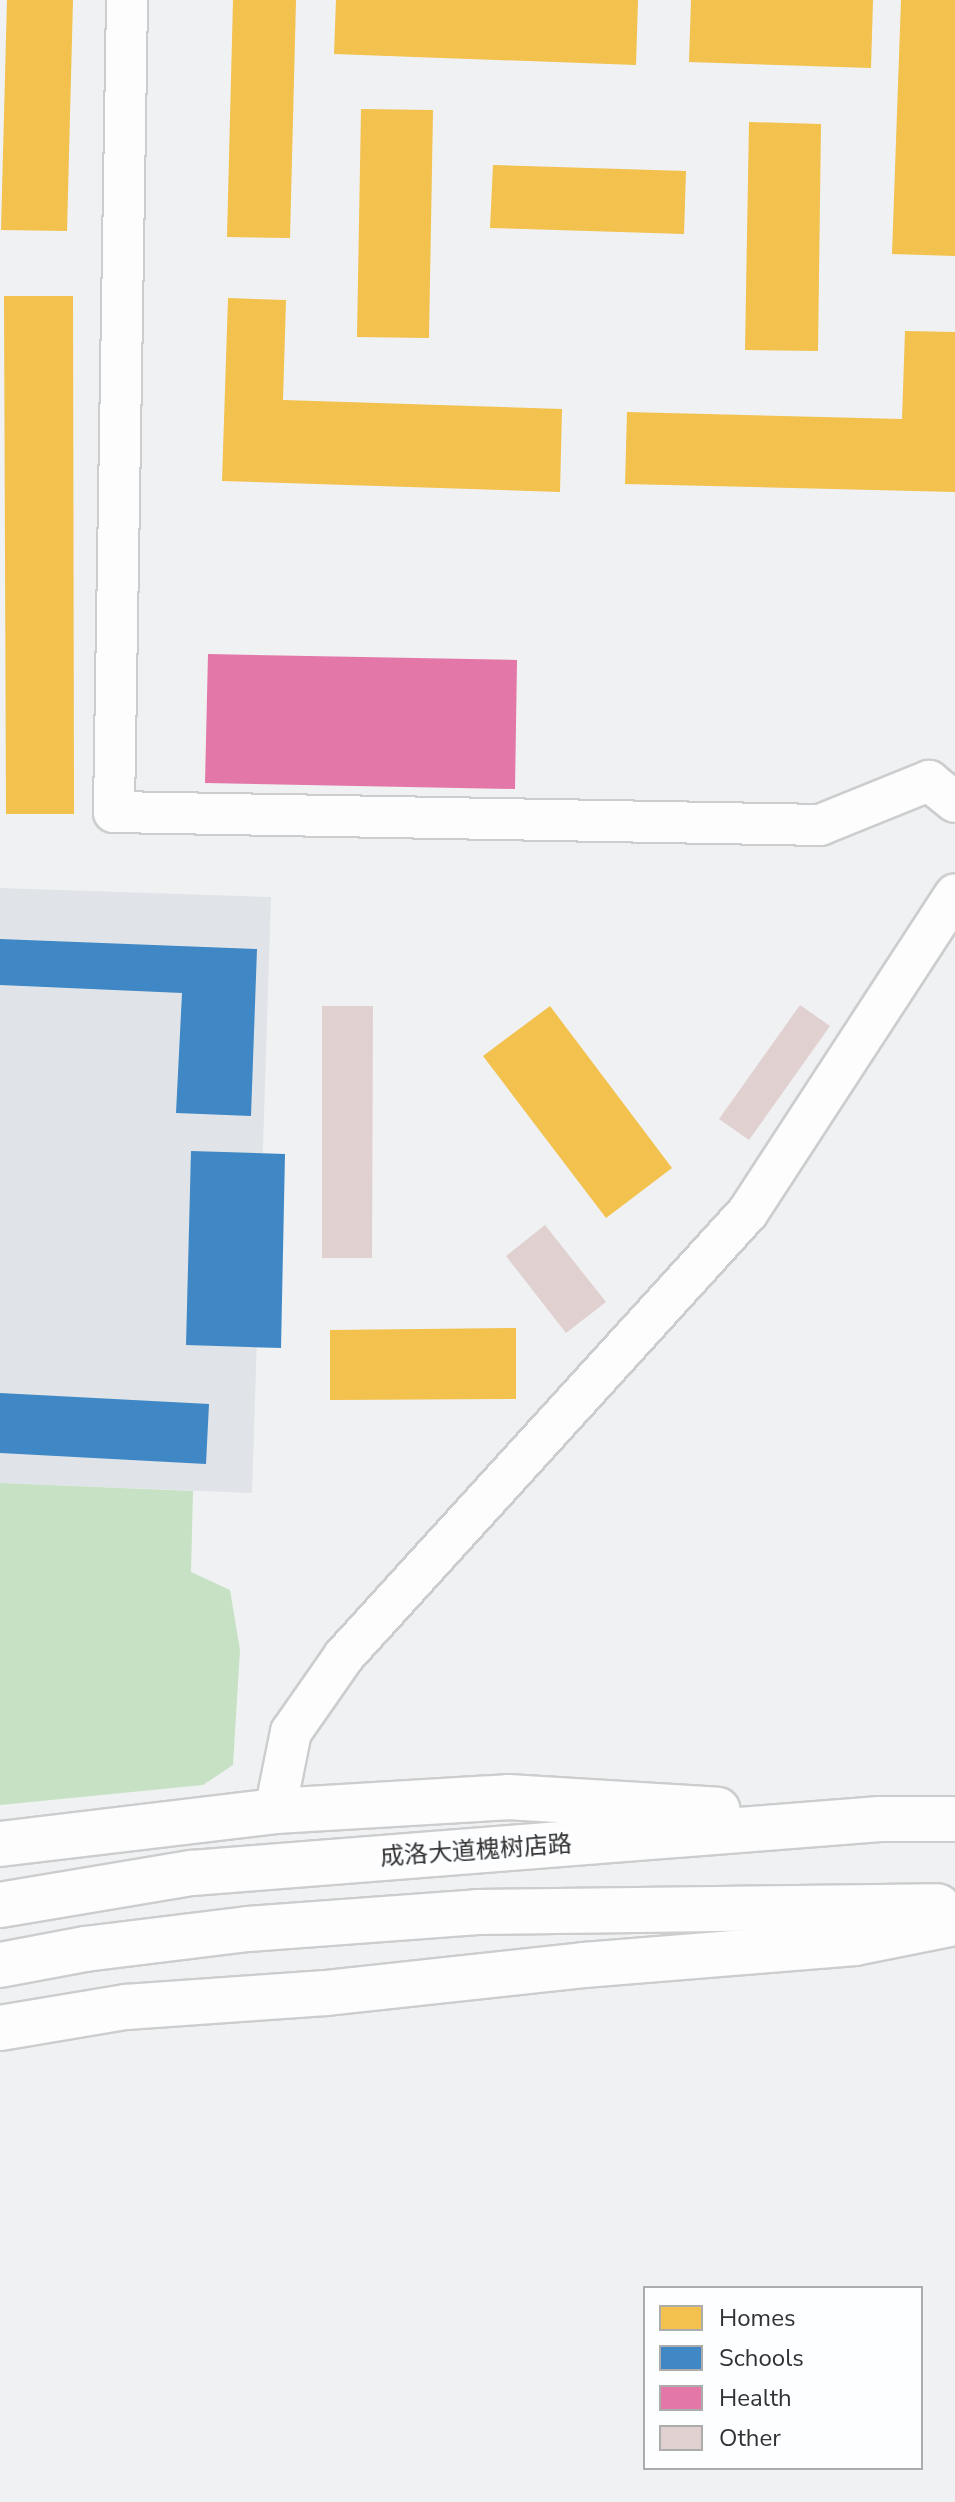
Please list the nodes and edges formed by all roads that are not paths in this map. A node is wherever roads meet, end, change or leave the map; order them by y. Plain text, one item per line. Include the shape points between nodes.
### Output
1 (127, 0) edge
2 (955, 802) edge
3 (955, 895) edge
4 (275, 1811) junction
5 (880, 1819) junction
6 (955, 1819) edge
7 (0, 1844) edge
8 (0, 1905) edge
9 (955, 1906) edge
10 (955, 1923) edge
11 (0, 1965) edge
12 (0, 2028) edge

1 - 2 street via 114,812 820,825 929,781
3 - 4 street via 748,1212 344,1656 291,1732
4 - 5 main road via 508,1797
4 - 7 main road
5 - 6 main road, 成洛大道槐树店路
5 - 8 main road, 成洛大道槐树店路 via 192,1873
9 - 11 main road via 477,1912 248,1929
10 - 12 main road via 855,1943 126,2007

